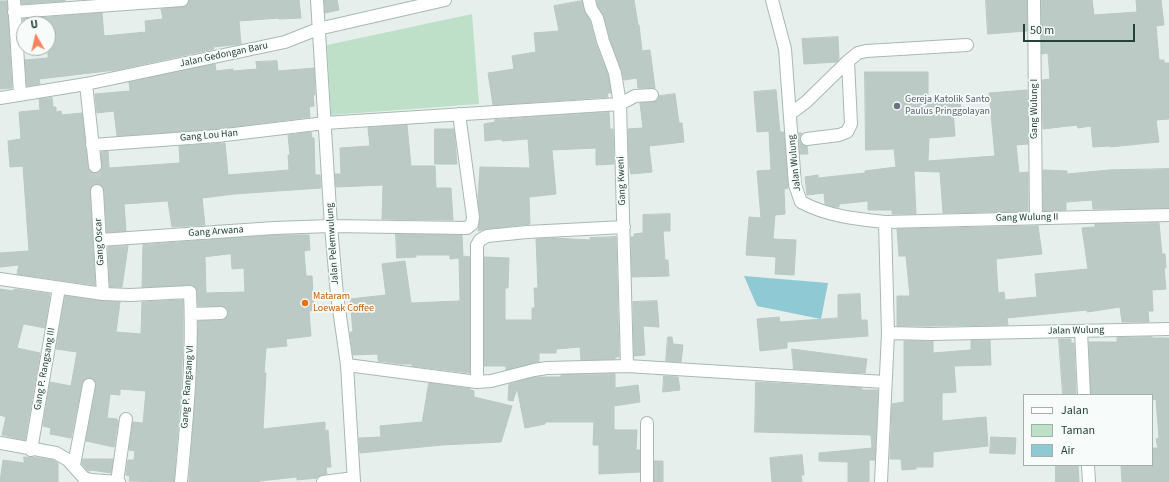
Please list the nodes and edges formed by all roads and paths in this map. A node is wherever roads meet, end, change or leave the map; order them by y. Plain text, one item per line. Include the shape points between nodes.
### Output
1 (182, 0) edge
2 (317, 0) edge
3 (445, 0) edge
4 (589, 0) edge
5 (772, 0) edge
6 (1034, 0) edge
7 (14, 6) edge
8 (318, 29) junction
9 (967, 45) dead end
10 (848, 61) junction
11 (86, 84) junction
12 (20, 94) junction
13 (652, 95) dead end
14 (0, 98) edge
15 (620, 104) junction
16 (459, 114) junction
17 (790, 114) junction
18 (325, 123) junction
19 (798, 139) junction
20 (92, 145) junction
21 (94, 166) tunnel mouth
22 (97, 191) tunnel mouth
23 (1169, 215) edge
24 (1036, 218) junction
25 (885, 222) junction
26 (331, 226) junction
27 (624, 227) junction
28 (100, 240) junction
29 (0, 279) edge
30 (59, 288) junction
31 (103, 294) junction
32 (191, 314) junction
33 (221, 314) dead end
34 (1169, 329) edge
35 (1081, 330) junction
36 (888, 333) junction
37 (347, 365) junction
38 (628, 366) junction
39 (477, 382) junction
40 (885, 382) junction
41 (89, 385) dead end
42 (1084, 394) edge
43 (126, 419) dead end
44 (647, 423) dead end
45 (0, 443) edge
46 (31, 450) junction
47 (74, 465) junction
48 (1088, 466) edge
49 (84, 480) edge
50 (354, 480) edge
51 (118, 482) edge
52 (181, 482) edge
53 (323, 482) edge
54 (647, 482) edge
55 (881, 482) edge
56 (1089, 482) edge

1 - 7 street
2 - 8 street, Jalan Pelemwulung
3 - 8 street, Jalan Gedongan Baru
4 - 15 street, Gang Kweni via 615,73
5 - 17 street, Jalan Wulung via 785,49
6 - 24 street, Gang Wulung I
7 - 12 street
8 - 11 street, Jalan Gedongan Baru via 284,42
8 - 18 street, Jalan Pelemwulung
9 - 10 street via 866,51 858,53
10 - 17 street
10 - 19 street via 851,124 848,132
11 - 12 street, Jalan Gedongan Baru
11 - 20 street
12 - 14 street, Jalan Gedongan Baru
13 - 15 street via 635,96
15 - 16 street, Gang Lou Han
15 - 27 street, Gang Kweni
16 - 18 street, Gang Lou Han
16 - 26 street, Gang Arwana via 473,217 470,226
17 - 19 street, Jalan Wulung
18 - 20 street, Gang Lou Han via 217,136
18 - 26 street, Jalan Pelemwulung
19 - 25 street, Jalan Wulung via 795,185 801,202 819,210
20 - 21 street
22 - 28 street, Gang Oscar
23 - 24 street, Gang Wulung II
24 - 25 street, Gang Wulung II
25 - 36 street
26 - 28 street, Gang Arwana
26 - 37 street, Jalan Pelemwulung
27 - 38 street, Gang Kweni
27 - 39 street via 527,232 486,236 480,240 477,245
28 - 31 street, Gang Oscar
29 - 30 street
30 - 31 street
30 - 46 street, Gang P. Rangsang III
31 - 32 street, Gang P. Rangsang VI via 190,292
32 - 33 street
32 - 52 street, Gang P. Rangsang VI via 190,387
34 - 35 street, Jalan Wulung
35 - 36 street, Jalan Wulung
35 - 42 street
36 - 40 street
37 - 39 street
37 - 50 street, Jalan Pelemwulung
38 - 39 street via 547,368
38 - 40 street
40 - 55 street
41 - 47 street
43 - 51 street
44 - 54 street
45 - 46 street
46 - 47 street via 56,454
47 - 49 street
48 - 56 street
49 - 51 street
50 - 53 street

